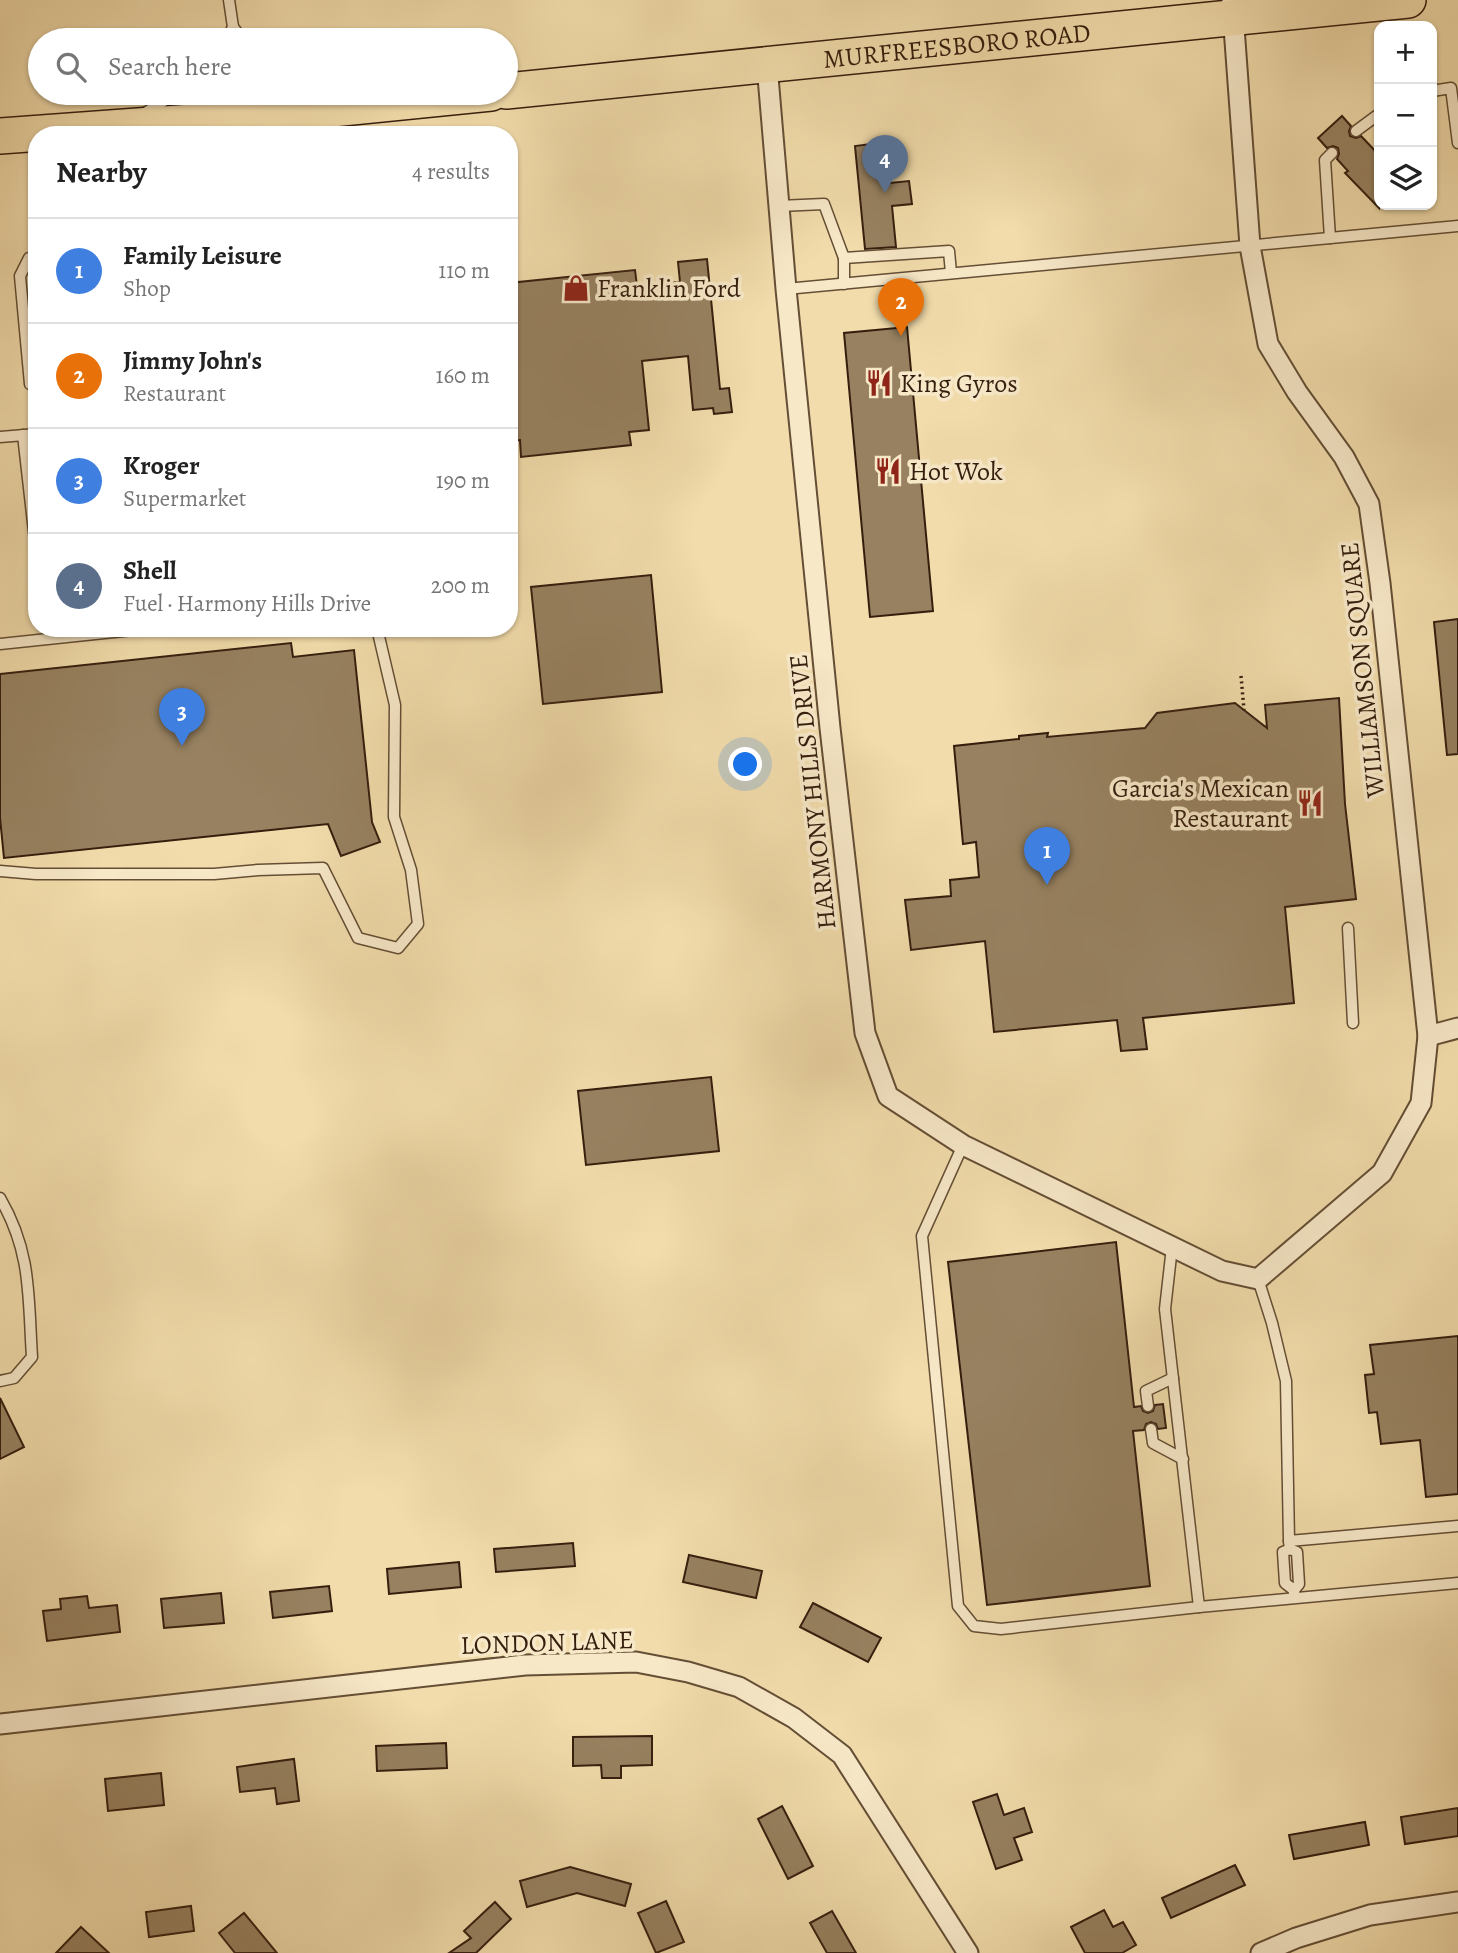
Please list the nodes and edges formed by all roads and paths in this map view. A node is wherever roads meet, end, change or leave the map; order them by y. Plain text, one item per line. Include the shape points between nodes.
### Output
1 (229, 0) edge
2 (1408, 0) edge
3 (1233, 9) edge
4 (233, 27) edge
5 (767, 65) junction
6 (518, 90) edge
7 (1437, 90) edge
8 (158, 105) edge
9 (401, 105) edge
10 (1374, 118) edge
11 (124, 126) joint
12 (1356, 131) dead end
13 (28, 134) edge
14 (0, 136) edge
15 (1458, 143) edge
16 (1332, 153) dead end
17 (779, 206) junction
18 (1458, 226) edge
19 (1330, 238) junction
20 (1250, 246) junction
21 (844, 258) junction
22 (28, 265) edge
23 (951, 274) junction
24 (844, 284) junction
25 (786, 289) junction
26 (28, 362) edge
27 (23, 435) junction
28 (28, 435) edge
29 (0, 437) edge
30 (28, 479) edge
31 (29, 637) edge
32 (379, 637) edge
33 (0, 644) edge
34 (1241, 676) dead end
35 (1244, 710) dead end
36 (0, 871) edge
37 (1348, 928) dead end
38 (1353, 1023) dead end
39 (1458, 1028) edge
40 (1428, 1036) junction
41 (963, 1145) junction
42 (0, 1198) edge
43 (1172, 1247) junction
44 (1258, 1279) junction
45 (1173, 1378) junction
46 (0, 1381) edge
47 (1148, 1406) dead end
48 (1151, 1429) dead end
49 (1182, 1459) junction
50 (1458, 1526) edge
51 (1290, 1545) junction
52 (1458, 1583) edge
53 (1294, 1594) junction
54 (1199, 1607) junction
55 (0, 1724) edge
56 (1458, 1902) edge
57 (968, 1953) edge
58 (1261, 1953) edge

1 - 4 lane
2 - 3 highway, MURFREESBORO ROAD
3 - 5 highway, MURFREESBORO ROAD
3 - 20 street, WILLIAMSON SQUARE
5 - 6 highway, MURFREESBORO ROAD
5 - 17 street, HARMONY HILLS DRIVE
7 - 15 lane via 1451,88
8 - 11 lane
9 - 11 highway via 303,118
10 - 12 lane
13 - 14 highway
16 - 19 lane via 1325,160
17 - 21 lane via 824,204
17 - 25 street, HARMONY HILLS DRIVE
18 - 19 lane
19 - 20 lane
20 - 23 lane
20 - 40 street, WILLIAMSON SQUARE via 1268,344 1344,457 1369,504
21 - 23 lane via 949,251
21 - 24 lane
22 - 26 lane via 20,276
23 - 24 lane
24 - 25 lane
25 - 41 street, HARMONY HILLS DRIVE via 865,1033 888,1096
27 - 28 lane
27 - 29 lane
27 - 30 lane
31 - 33 lane
32 - 36 lane via 395,705 394,817 411,870 418,924 398,948 358,938 323,869 214,874
34 - 35 path
37 - 38 lane
39 - 40 street
40 - 44 street, WILLIAMSON SQUARE via 1421,1103 1382,1173
41 - 43 street, HARMONY HILLS DRIVE
41 - 54 lane via 922,1236 958,1606 974,1626 1001,1629
42 - 46 lane via 26,1262 32,1357 14,1378
43 - 44 street, HARMONY HILLS DRIVE via 1222,1271
43 - 45 lane via 1165,1309
44 - 51 lane via 1286,1381
45 - 47 lane via 1146,1391
45 - 49 lane
48 - 49 lane via 1153,1443
49 - 54 lane
50 - 51 lane
51 - 53 lane via 1297,1552 1299,1584
52 - 53 lane
53 - 54 lane
55 - 57 street, LONDON LANE via 525,1665 636,1662 688,1672 739,1687 794,1718 842,1755
56 - 58 street via 1370,1916

